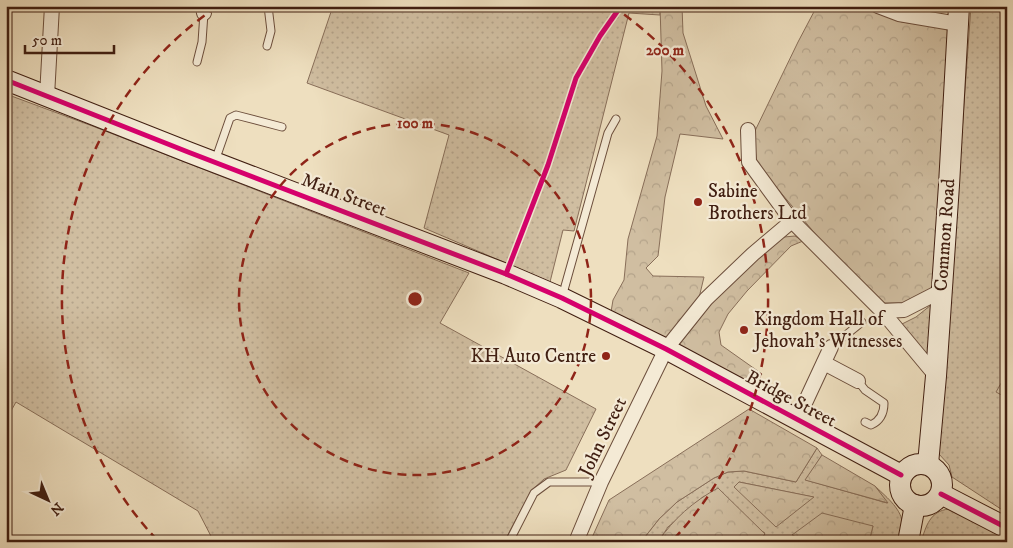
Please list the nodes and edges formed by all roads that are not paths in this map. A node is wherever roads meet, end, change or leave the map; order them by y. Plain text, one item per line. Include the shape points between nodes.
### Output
1 (52, 6) edge
2 (268, 6) edge
3 (878, 6) edge
4 (203, 10) edge
5 (959, 15) edge
6 (267, 46) dead end
7 (196, 62) dead end
8 (6, 80) edge
9 (47, 96) junction
10 (616, 119) dead end
11 (282, 127) dead end
12 (748, 130) dead end
13 (215, 162) junction
14 (792, 221) junction
15 (941, 291) junction
16 (562, 298) junction
17 (882, 310) junction
18 (862, 322) dead end
19 (831, 347) joint
20 (666, 349) junction
21 (824, 363) junction
22 (936, 376) junction
23 (858, 381) joint
24 (797, 420) junction
25 (865, 422) dead end
26 (928, 464) junction
27 (901, 475) junction
28 (601, 482) junction
29 (941, 494) junction
30 (915, 505) junction
31 (1007, 528) edge
32 (508, 542) edge
33 (576, 542) edge
34 (908, 542) edge

1 - 9 street
2 - 6 lane via 271,31
3 - 5 street via 899,14
4 - 7 lane via 202,42
5 - 15 street, Common Road
8 - 9 street, Main Street
9 - 13 street, Main Street
10 - 16 lane via 608,133
11 - 13 lane via 236,115 230,118
12 - 14 street via 749,162
13 - 16 street, Main Street
14 - 17 street
14 - 20 street, John Street via 706,299
15 - 17 street via 904,310
15 - 22 street, Common Road
16 - 20 street, Main Street
17 - 22 street
18 - 19 lane
19 - 21 street
20 - 24 street, Bridge Street
20 - 28 street, John Street
21 - 23 street
21 - 24 street
22 - 26 street, Common Road
23 - 25 lane via 884,403 877,422 871,425
24 - 27 street, Bridge Street
26 - 27 street via 911,466
26 - 29 street via 942,478
27 - 30 street via 903,496
28 - 32 lane via 550,482 534,493
28 - 33 street, John Street
29 - 30 street via 930,505
29 - 31 street
30 - 34 street

